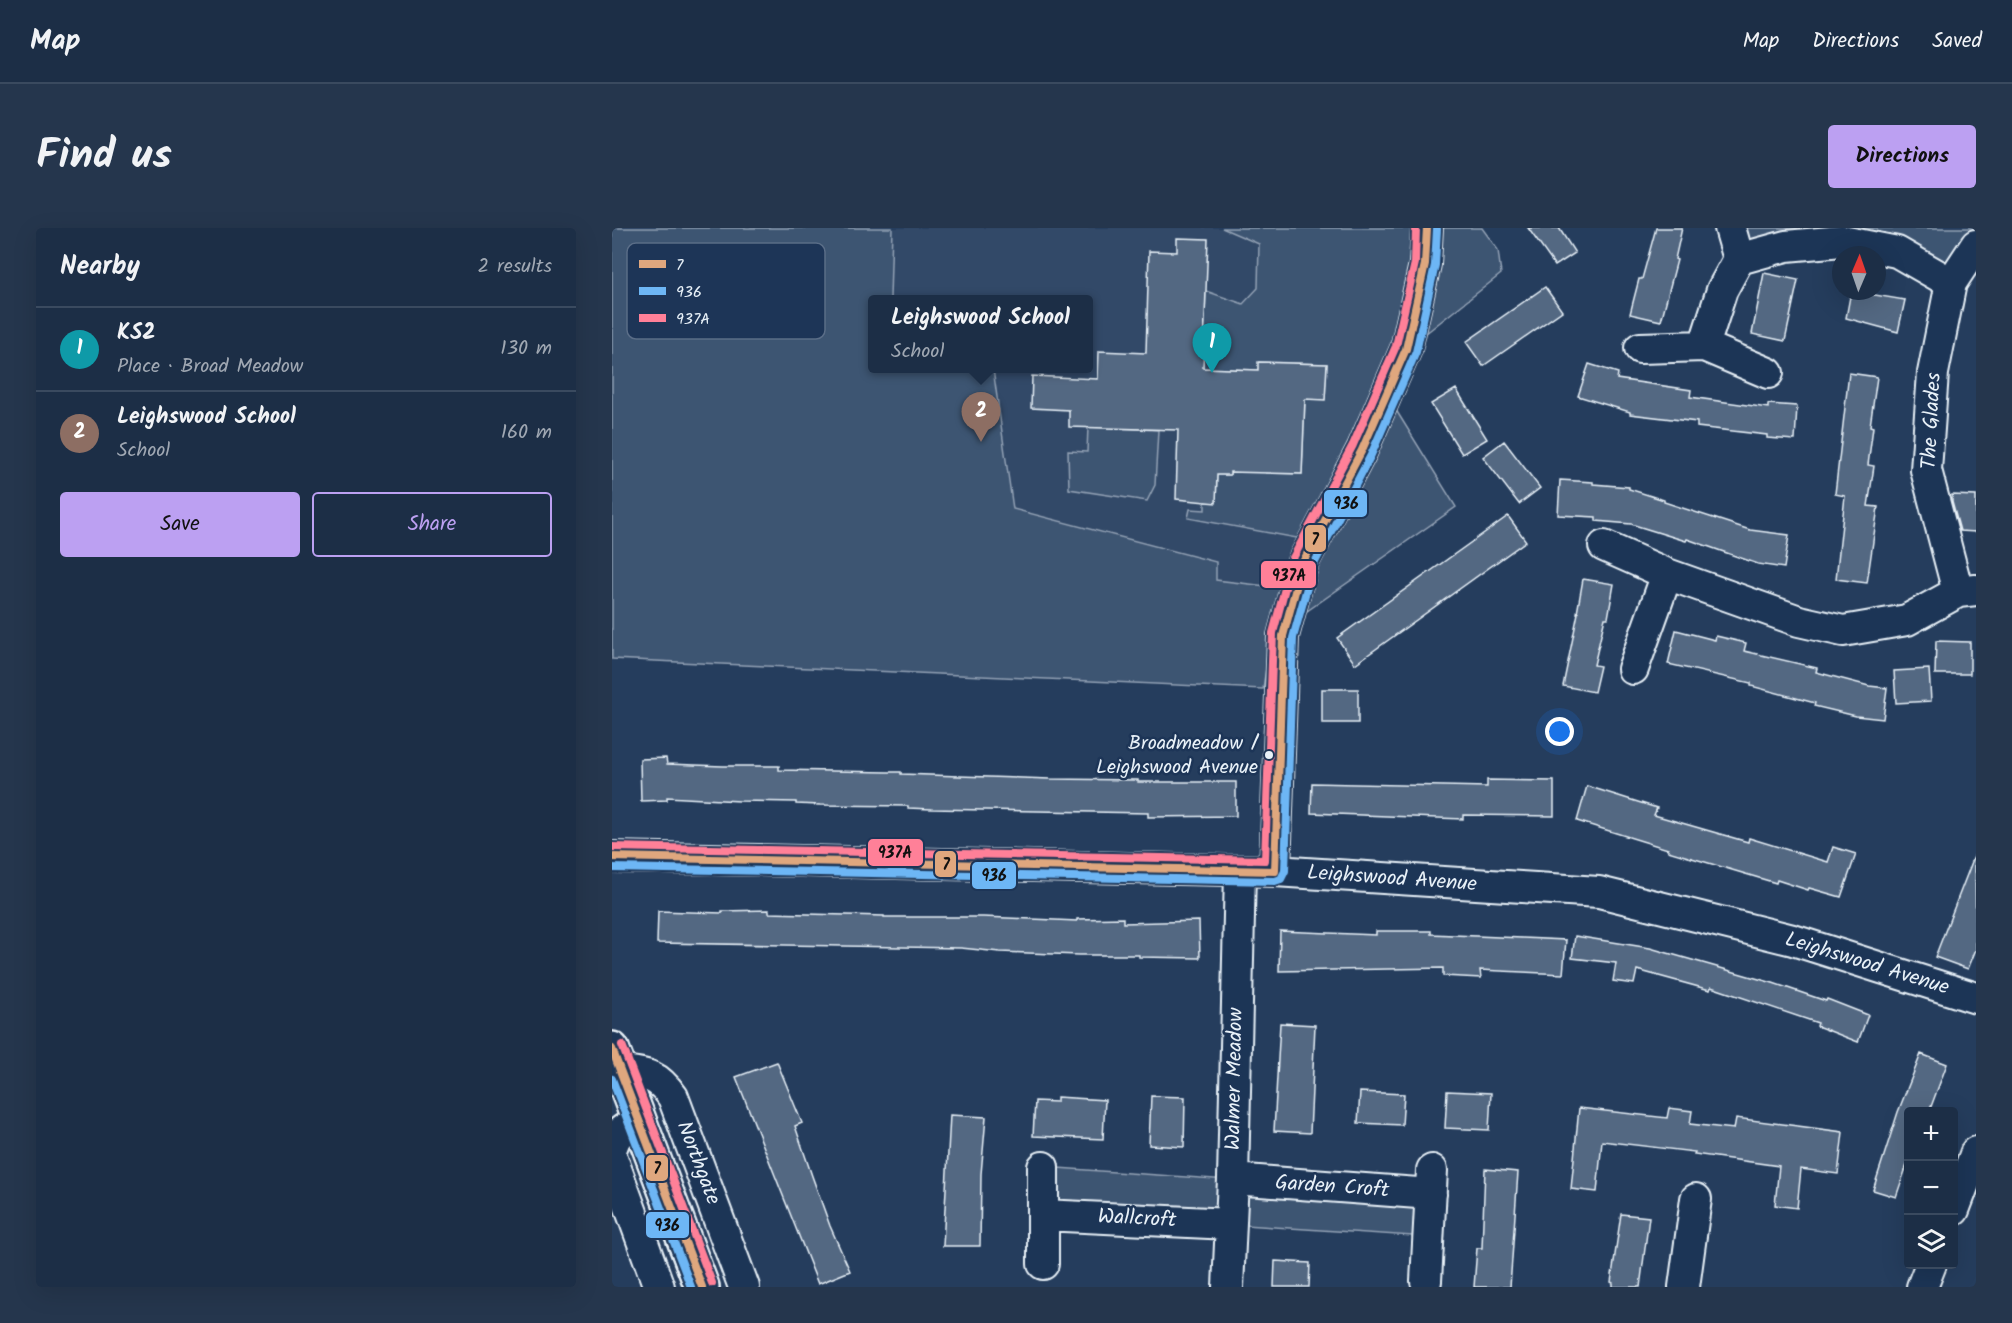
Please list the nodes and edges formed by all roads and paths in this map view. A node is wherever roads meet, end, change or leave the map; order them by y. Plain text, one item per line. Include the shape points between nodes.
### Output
1 (1427, 228) edge
2 (1730, 228) edge
3 (1976, 245) edge
4 (1739, 259) junction
5 (1951, 283) junction
6 (1704, 346) junction
7 (1640, 348) dead end
8 (1768, 373) dead end
9 (1604, 546) dead end
10 (1667, 574) junction
11 (1967, 591) edge
12 (1633, 669) dead end
13 (612, 857) edge
14 (1240, 870) junction
15 (1275, 871) junction
16 (1976, 998) edge
17 (616, 1060) edge
18 (639, 1121) junction
19 (612, 1147) edge
20 (1976, 1152) edge
21 (612, 1158) edge
22 (1043, 1167) dead end
23 (1233, 1179) junction
24 (1958, 1197) edge
25 (1696, 1199) dead end
26 (1043, 1215) junction
27 (1230, 1224) junction
28 (1042, 1264) dead end
29 (1929, 1269) edge
30 (1426, 1281) dead end
31 (659, 1287) edge
32 (702, 1287) edge
33 (744, 1287) edge
34 (1228, 1287) edge
35 (1684, 1287) edge
36 (1922, 1287) edge

1 - 15 street via 1425,264 1406,349 1362,450 1303,562 1283,636
2 - 4 street
3 - 5 street, The Glades
4 - 5 street via 1786,246 1842,241 1897,252
4 - 6 street via 1722,290
5 - 11 street, The Glades via 1933,373 1926,470
6 - 7 street
6 - 8 street
9 - 10 street, The Glades
10 - 11 street, The Glades via 1799,621 1843,631 1907,620
10 - 12 street
13 - 14 street, Leighswood Avenue
14 - 15 street, Leighswood Avenue
14 - 23 street, Walmer Meadow
15 - 16 street, Leighswood Avenue via 1599,892 1793,940
17 - 18 main road, Northgate
17 - 33 street, Northgate via 663,1082 673,1097
18 - 19 street via 624,1128
18 - 32 main road, Northgate
20 - 24 street
21 - 31 street
22 - 26 street
23 - 27 street, Walmer Meadow
23 - 30 street, Garden Croft via 1431,1182
25 - 35 street
26 - 27 street, Wallcroft
26 - 28 street
27 - 34 street, Walmer Meadow
29 - 36 street

